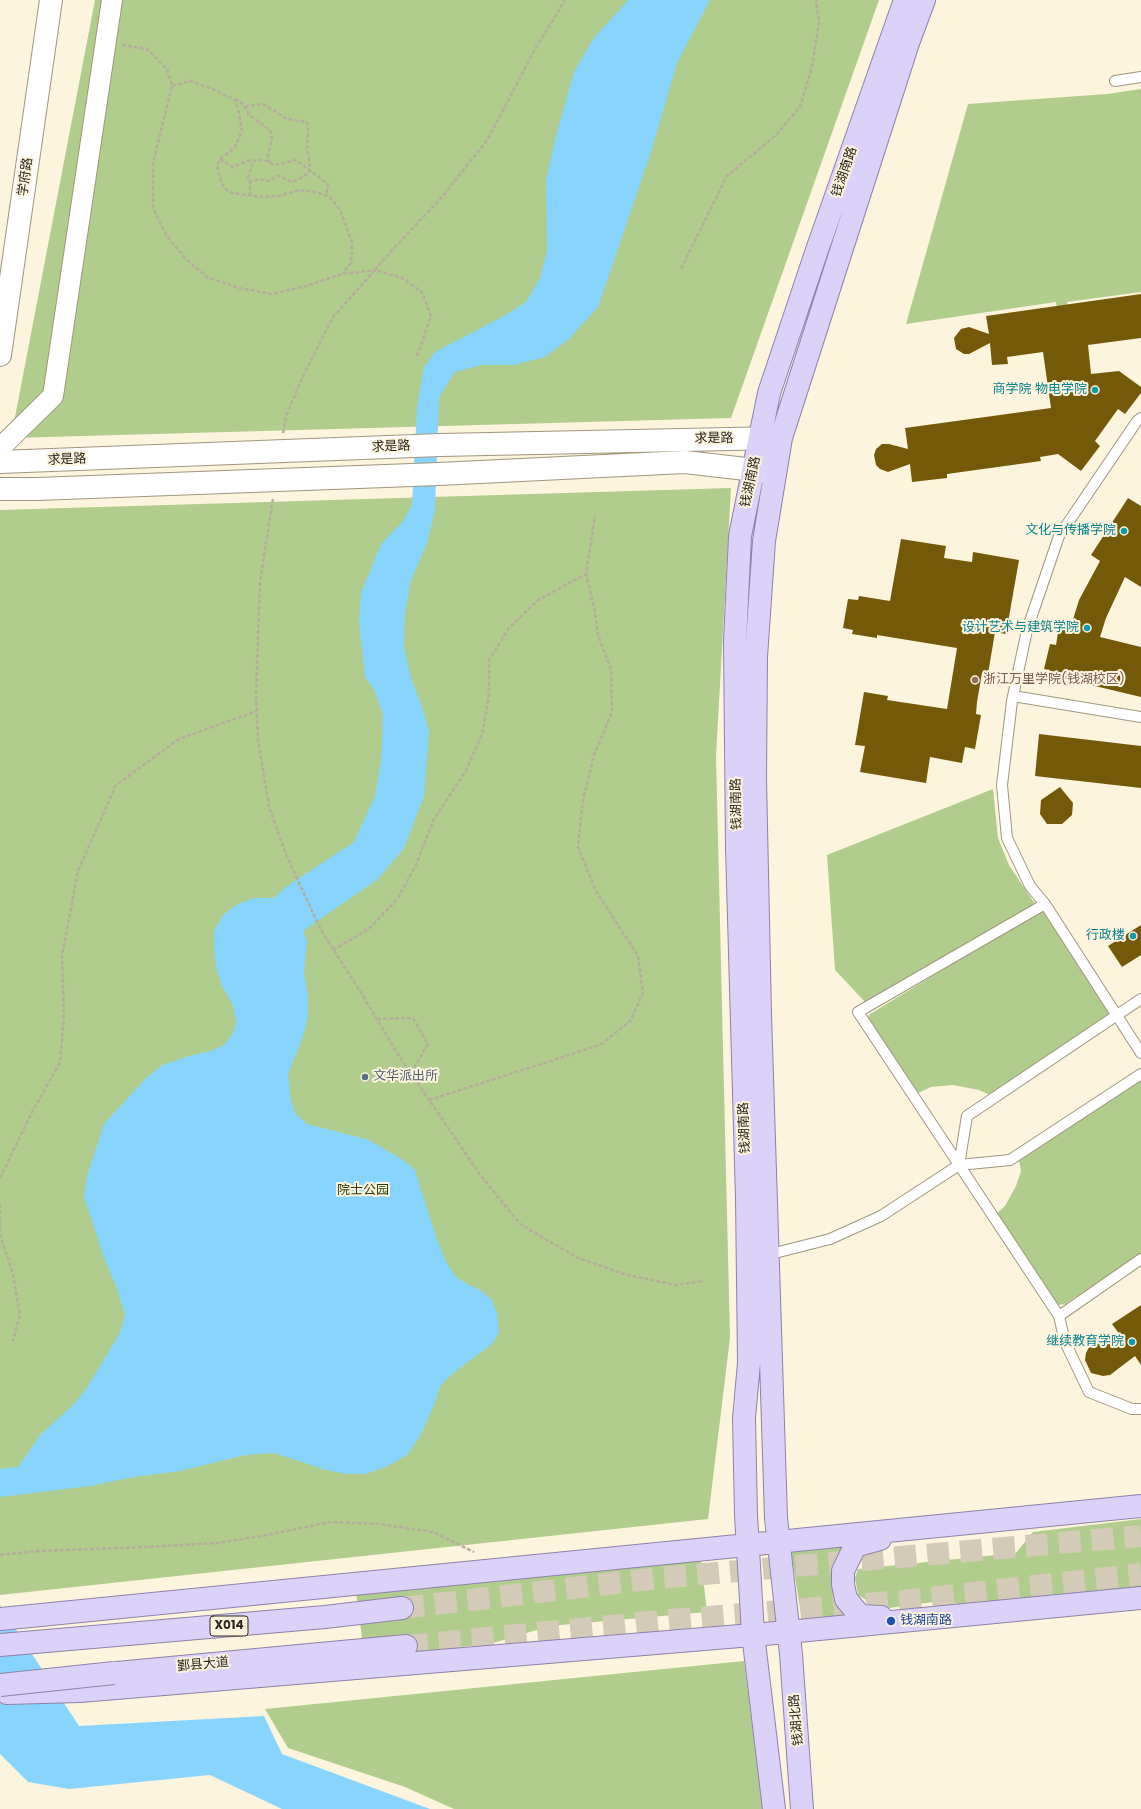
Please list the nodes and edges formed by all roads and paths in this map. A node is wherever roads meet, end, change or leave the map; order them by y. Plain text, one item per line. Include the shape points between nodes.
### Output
1 (51, 0) edge
2 (112, 0) edge
3 (565, 0) edge
4 (816, 0) edge
5 (905, 0) edge
6 (924, 0) edge
7 (117, 44) dead end
8 (1141, 77) edge
9 (1115, 81) dead end
10 (172, 86) junction
11 (235, 100) junction
12 (245, 107) junction
13 (220, 159) junction
14 (253, 162) junction
15 (269, 163) junction
16 (310, 171) junction
17 (250, 182) junction
18 (250, 196) junction
19 (326, 196) junction
20 (681, 268) dead end
21 (375, 270) junction
22 (342, 274) junction
23 (0, 355) edge
24 (417, 356) dead end
25 (1141, 418) edge
26 (771, 438) junction
27 (0, 448) edge
28 (280, 452) junction
29 (0, 462) edge
30 (753, 470) junction
31 (776, 472) junction
32 (276, 480) junction
33 (0, 489) edge
34 (595, 516) dead end
35 (586, 574) junction
36 (1013, 696) junction
37 (257, 711) junction
38 (1141, 717) edge
39 (1045, 904) junction
40 (333, 950) junction
41 (1141, 999) edge
42 (1116, 1015) junction
43 (377, 1019) junction
44 (1141, 1053) edge
45 (411, 1073) junction
46 (1141, 1074) edge
47 (429, 1100) junction
48 (959, 1165) junction
49 (0, 1178) edge
50 (0, 1204) edge
51 (767, 1255) junction
52 (1141, 1259) edge
53 (704, 1281) dead end
54 (1059, 1316) junction
55 (13, 1341) dead end
56 (1141, 1408) edge
57 (1141, 1506) edge
58 (921, 1528) junction
59 (778, 1542) junction
60 (748, 1545) junction
61 (0, 1555) edge
62 (480, 1556) dead end
63 (1141, 1598) edge
64 (402, 1608) tunnel mouth
65 (10, 1617) edge
66 (937, 1618) junction
67 (788, 1632) junction
68 (753, 1634) junction
69 (0, 1645) edge
70 (406, 1646) tunnel mouth
71 (0, 1685) edge
72 (0, 1693) edge
73 (774, 1809) edge
74 (802, 1809) edge

1 - 23 street, 学府路
2 - 27 street via 53,396
3 - 21 path via 534,51 488,139 442,197
4 - 20 path via 818,23 812,67 800,107 776,135 727,176
5 - 26 main road, 钱湖南路 via 769,393
6 - 26 main road, 钱湖南路
7 - 10 path via 147,49 167,69
8 - 9 lane
10 - 11 path via 190,81
10 - 22 path via 153,163 153,208 167,236 186,259 207,277 239,288 272,294
11 - 12 path
11 - 13 path via 242,130 235,147
12 - 15 path via 252,118 270,130 272,138
12 - 16 path via 259,104 287,119 307,122
13 - 14 path via 233,166 247,161
13 - 18 path via 217,166 224,188 232,193
14 - 15 path via 264,160
14 - 17 path via 248,176
15 - 16 path via 275,165 296,160
16 - 17 path via 293,182 278,176 268,181 259,179
16 - 19 path via 328,184
17 - 18 path
18 - 19 path via 279,196 299,190
19 - 22 path via 330,197 340,210 352,242 351,263
21 - 22 path
21 - 24 path via 402,278 422,292 431,316
21 - 28 path via 333,317 286,416
25 - 36 lane via 1059,536 1026,630
26 - 28 street, 求是路 via 440,445
26 - 30 main road, 钱湖南路
26 - 31 main road, 钱湖南路
28 - 29 street, 求是路
30 - 31 street, 求是路
30 - 32 street, 求是路 via 685,462
30 - 60 main road, 钱湖南路 via 740,536 734,641 747,1198 749,1363 744,1418
31 - 51 main road, 钱湖南路 via 764,542 756,665 755,786
32 - 33 street, 求是路
32 - 37 path via 260,582
34 - 35 path
35 - 40 path via 538,600 509,628 489,660 489,694 482,735 465,772 434,819 416,865 398,898 370,928
35 - 47 path via 598,635 611,669 612,712 592,763 583,800 578,847 596,891 638,956 643,993 630,1021 600,1045
36 - 38 lane
36 - 39 lane via 1002,785 1007,838 1030,886
37 - 40 path via 258,739 269,807 292,867
37 - 49 path via 179,739 116,785 78,871 62,956 64,1017 60,1062
39 - 42 lane
39 - 48 lane via 858,1012
40 - 43 path
41 - 42 lane
42 - 44 lane
42 - 48 lane via 967,1116
43 - 45 path
43 - 45 path via 413,1018 428,1044
45 - 47 path
46 - 48 lane via 1010,1160
47 - 53 path via 478,1172 520,1224 576,1257 624,1274 675,1285
48 - 51 lane via 881,1216 830,1239
48 - 54 lane
50 - 55 path via 0,1235 13,1274 20,1315
51 - 59 main road, 钱湖南路
52 - 54 lane
54 - 56 lane via 1065,1342 1089,1392 1132,1408
57 - 58 main road
58 - 59 main road
58 - 66 main road via 855,1546 843,1571 843,1584 846,1599 860,1616
59 - 60 main road
59 - 67 main road, 钱湖南路
60 - 65 main road
60 - 68 main road, 钱湖南路
61 - 62 path via 217,1542 331,1522 379,1524 433,1532
63 - 66 main road
64 - 69 main road, X014 via 325,1618
66 - 67 main road
67 - 68 main road
67 - 74 main road, 钱湖北路
68 - 72 main road via 67,1692
68 - 73 main road
70 - 71 main road, 鄞县大道, bridge

